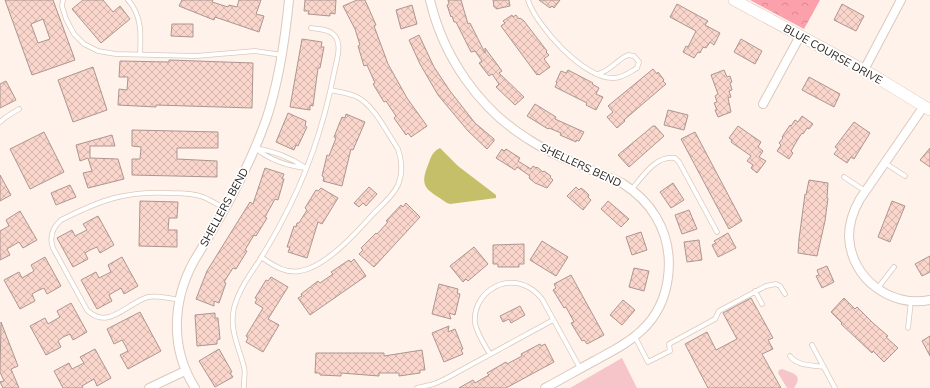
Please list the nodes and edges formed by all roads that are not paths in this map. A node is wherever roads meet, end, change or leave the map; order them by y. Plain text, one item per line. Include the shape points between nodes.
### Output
1 (63, 0) edge
2 (128, 0) edge
3 (289, 0) edge
4 (430, 0) edge
5 (528, 0) edge
6 (734, 0) edge
7 (901, 0) edge
8 (311, 28) dead end
9 (800, 36) junction
10 (140, 54) junction
11 (282, 55) junction
12 (864, 70) junction
13 (598, 74) junction
14 (331, 90) junction
15 (763, 104) dead end
16 (927, 108) edge
17 (20, 109) dead end
18 (0, 122) edge
19 (255, 148) junction
20 (885, 162) junction
21 (306, 168) junction
22 (905, 176) dead end
23 (844, 177) dead end
24 (632, 190) junction
25 (865, 191) junction
26 (225, 209) junction
27 (717, 232) dead end
28 (261, 257) junction
29 (894, 267) dead end
30 (877, 289) junction
31 (755, 291) junction
32 (785, 294) dead end
33 (179, 300) junction
34 (930, 300) edge
35 (911, 301) junction
36 (762, 304) dead end
37 (553, 320) junction
38 (908, 328) dead end
39 (635, 337) junction
40 (812, 345) dead end
41 (490, 354) junction
42 (790, 356) dead end
43 (824, 367) junction
44 (580, 369) junction
45 (185, 371) junction
46 (149, 388) edge
47 (195, 388) edge
48 (244, 388) edge
49 (417, 388) edge
50 (545, 388) edge
51 (835, 388) edge

1 - 10 lane via 66,19 74,34 84,44 106,53
2 - 10 lane via 134,8 141,29
3 - 11 street, SHELLERS BEND
4 - 24 street, SHELLERS BEND via 443,39 467,83 506,123 527,139 616,180
5 - 13 lane via 539,22 558,44 576,61
6 - 9 main road, BLUE COURSE DRIVE
7 - 12 street
8 - 14 lane via 334,34 339,44
9 - 12 main road, BLUE COURSE DRIVE
9 - 15 street
10 - 11 lane via 196,56 255,51
11 - 19 street, SHELLERS BEND via 266,118
12 - 16 main road, BLUE COURSE DRIVE
13 - 13 lane via 609,78 619,77 637,68 639,62 634,56 628,55
14 - 21 lane via 320,131
14 - 28 lane via 355,96 372,110 398,150 402,170 398,185 351,238 308,270 283,270
16 - 20 street
17 - 18 lane
19 - 21 lane via 269,150
19 - 21 lane via 291,167
19 - 26 street, SHELLERS BEND
20 - 22 lane
20 - 25 street
21 - 28 lane via 281,222
23 - 25 lane
24 - 27 lane via 656,163 663,158 675,158
24 - 39 street, SHELLERS BEND via 657,218 667,244 669,270 667,286 657,312
25 - 30 street via 854,210 850,238 852,254 859,269
26 - 33 street, SHELLERS BEND via 188,271
26 - 33 lane via 195,195 138,193 103,200 60,220 55,226 51,237 53,248 87,310 96,317 111,317 149,297
28 - 48 lane via 234,308 235,336 245,372
29 - 30 lane
30 - 35 street via 889,297
31 - 32 lane via 776,284
31 - 36 lane
31 - 39 lane via 719,311 715,319 669,344 670,351 648,362
33 - 45 street, SHELLERS BEND via 176,330
34 - 35 street
35 - 38 lane
37 - 41 lane
37 - 41 lane via 542,300 529,287 514,283 497,285 482,298 475,316 477,329
37 - 44 lane
39 - 44 street, SHELLERS BEND
40 - 43 lane
41 - 49 lane via 445,379
42 - 43 lane via 801,364
43 - 51 lane
44 - 50 street, SHELLERS BEND
45 - 46 street
45 - 47 street, SHELLERS BEND

